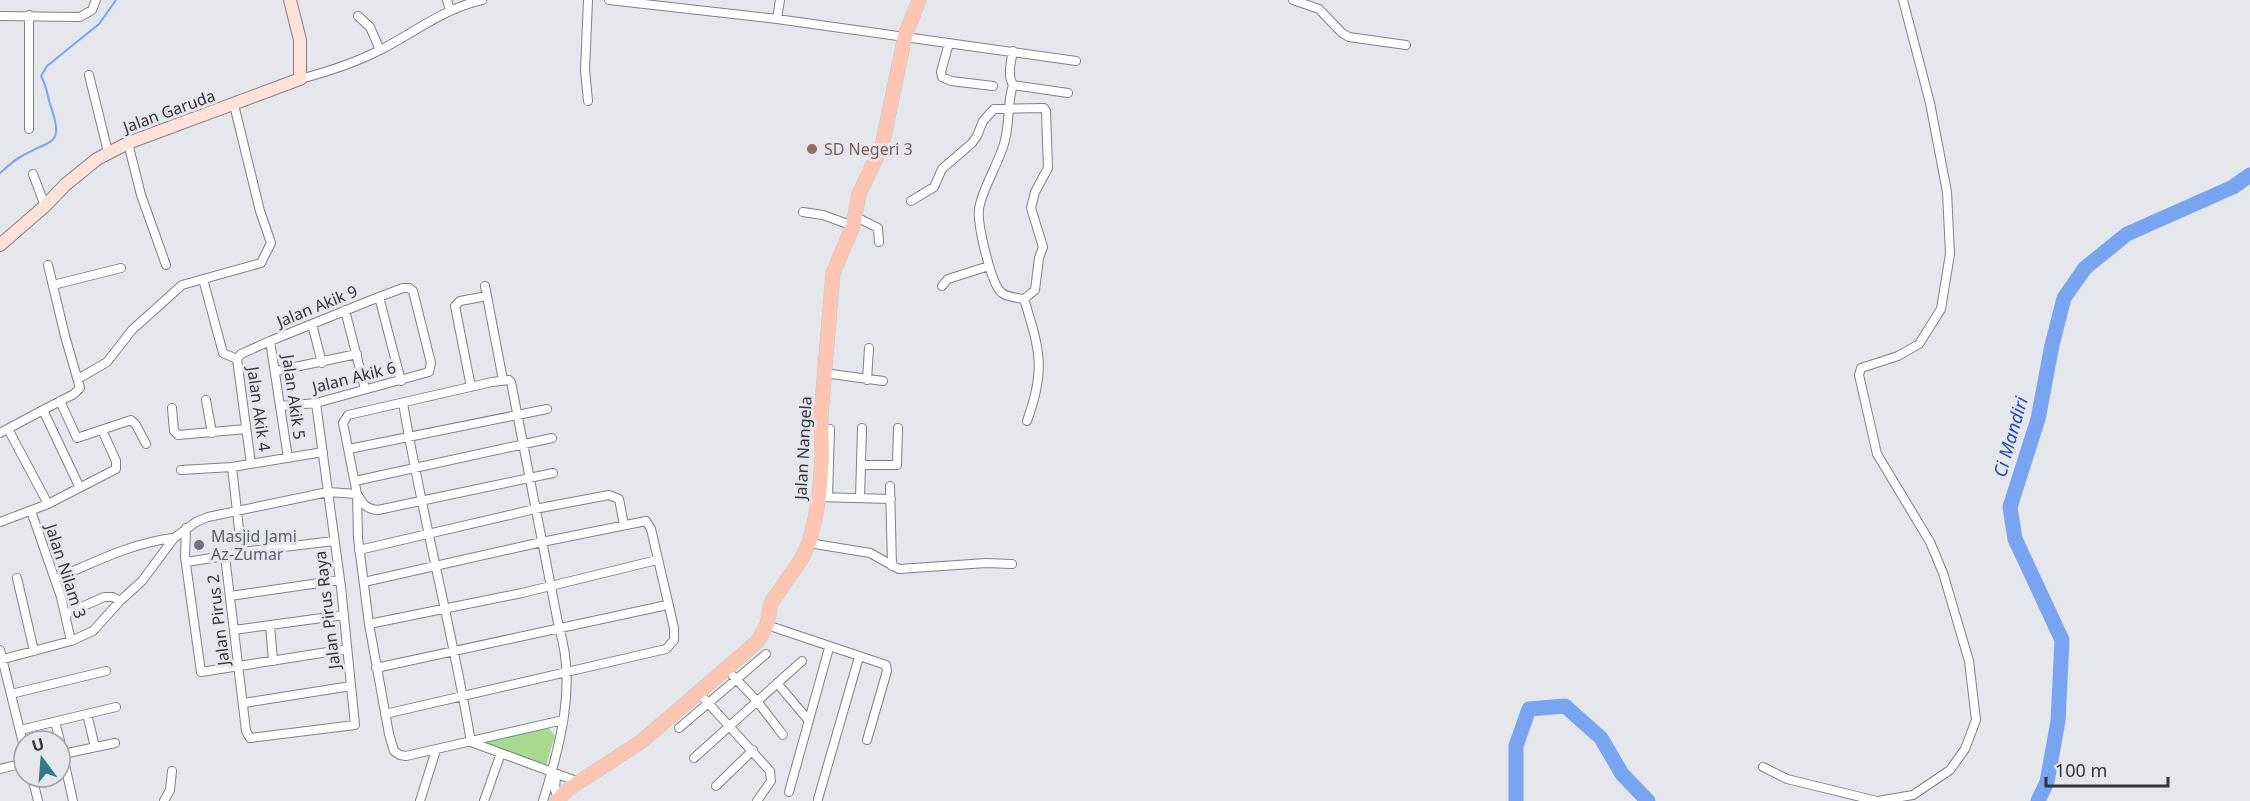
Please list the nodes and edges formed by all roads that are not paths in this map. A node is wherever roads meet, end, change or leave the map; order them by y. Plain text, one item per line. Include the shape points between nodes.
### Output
1 (96, 0) edge
2 (290, 0) edge
3 (447, 0) edge
4 (482, 0) edge
5 (588, 0) edge
6 (609, 0) edge
7 (712, 0) edge
8 (780, 0) edge
9 (918, 0) edge
10 (1293, 0) edge
11 (1903, 0) edge
12 (450, 10) junction
13 (711, 11) junction
14 (29, 15) junction
15 (0, 16) edge
16 (358, 16) dead end
17 (777, 19) junction
18 (905, 36) junction
19 (949, 43) junction
20 (1406, 45) dead end
21 (380, 50) junction
22 (1013, 51) junction
23 (1076, 61) dead end
24 (89, 75) dead end
25 (300, 79) junction
26 (1013, 85) junction
27 (993, 86) dead end
28 (1068, 93) dead end
29 (588, 101) dead end
30 (234, 105) junction
31 (1009, 110) junction
32 (29, 129) dead end
33 (128, 143) junction
34 (108, 152) junction
35 (33, 174) dead end
36 (912, 201) dead end
37 (45, 206) junction
38 (803, 212) dead end
39 (854, 222) junction
40 (879, 242) dead end
41 (0, 245) edge
42 (48, 265) dead end
43 (166, 266) dead end
44 (989, 266) junction
45 (121, 268) dead end
46 (203, 279) junction
47 (53, 285) junction
48 (485, 286) dead end
49 (942, 286) dead end
50 (487, 296) junction
51 (379, 297) junction
52 (1024, 299) junction
53 (345, 310) junction
54 (312, 324) junction
55 (270, 341) junction
56 (868, 348) dead end
57 (357, 354) junction
58 (237, 359) junction
59 (322, 363) junction
60 (431, 369) joint
61 (276, 371) junction
62 (824, 373) junction
63 (78, 379) junction
64 (503, 380) junction
65 (867, 380) junction
66 (401, 381) junction
67 (883, 381) dead end
68 (471, 387) junction
69 (365, 389) junction
70 (206, 400) dead end
71 (60, 401) junction
72 (316, 403) junction
73 (403, 403) junction
74 (281, 406) junction
75 (172, 408) dead end
76 (547, 409) dead end
77 (43, 410) junction
78 (518, 414) junction
79 (1027, 421) dead end
80 (862, 428) dead end
81 (898, 428) dead end
82 (246, 429) junction
83 (830, 429) dead end
84 (102, 430) junction
85 (4, 431) edge
86 (212, 434) junction
87 (409, 437) junction
88 (552, 438) dead end
89 (146, 444) dead end
90 (525, 444) junction
91 (349, 450) junction
92 (323, 452) junction
93 (288, 458) junction
94 (251, 464) junction
95 (861, 465) junction
96 (232, 467) junction
97 (415, 468) junction
98 (181, 470) dead end
99 (553, 473) dead end
100 (530, 478) junction
101 (355, 481) junction
102 (79, 486) junction
103 (890, 486) dead end
104 (329, 492) junction
105 (354, 493) junction
106 (824, 497) junction
107 (860, 498) junction
108 (422, 499) junction
109 (891, 499) junction
110 (48, 504) junction
111 (535, 509) junction
112 (31, 511) junction
113 (238, 511) junction
114 (0, 522) edge
115 (624, 525) junction
116 (186, 528) junction
117 (429, 533) junction
118 (174, 538) junction
119 (334, 541) junction
120 (542, 542) junction
121 (808, 543) junction
122 (359, 550) junction
123 (241, 552) junction
124 (225, 556) junction
125 (657, 560) junction
126 (186, 562) junction
127 (1012, 564) dead end
128 (436, 566) junction
129 (892, 566) junction
130 (17, 578) dead end
131 (55, 579) junction
132 (340, 580) junction
133 (364, 582) junction
134 (551, 585) junction
135 (230, 596) junction
136 (120, 601) junction
137 (667, 605) junction
138 (445, 608) junction
139 (66, 614) junction
140 (344, 615) junction
141 (369, 624) junction
142 (270, 625) junction
143 (767, 625) junction
144 (559, 628) junction
145 (234, 630) junction
146 (71, 641) junction
147 (829, 648) junction
148 (347, 649) junction
149 (0, 650) edge
150 (455, 650) junction
151 (34, 651) junction
152 (766, 654) dead end
153 (859, 657) junction
154 (1, 660) edge
155 (802, 660) dead end
156 (273, 661) junction
157 (238, 666) junction
158 (376, 668) junction
159 (105, 671) dead end
160 (567, 672) junction
161 (732, 674) junction
162 (777, 683) junction
163 (351, 686) junction
164 (11, 694) junction
165 (463, 696) junction
166 (704, 697) junction
167 (757, 701) junction
168 (244, 703) junction
169 (116, 707) dead end
170 (87, 714) junction
171 (385, 714) junction
172 (563, 720) junction
173 (809, 721) junction
174 (55, 722) junction
175 (730, 725) junction
176 (679, 728) dead end
177 (20, 729) edge
178 (24, 729) edge
179 (57, 729) edge
180 (783, 735) dead end
181 (250, 738) joint
182 (867, 740) dead end
183 (471, 742) junction
184 (115, 743) dead end
185 (95, 747) junction
186 (436, 750) junction
187 (753, 750) junction
188 (72, 752) edge
189 (501, 753) junction
190 (694, 758) dead end
191 (1763, 767) dead end
192 (172, 771) dead end
193 (554, 773) junction
194 (579, 782) junction
195 (716, 786) dead end
196 (789, 792) dead end
197 (818, 799) dead end
198 (558, 800) edge
199 (164, 801) edge
200 (420, 801) edge
201 (484, 801) edge
202 (543, 801) edge
203 (757, 801) edge
204 (1878, 801) edge

1 - 14 street via 92,10 80,17
2 - 25 street via 300,40
3 - 12 street
4 - 12 street
5 - 29 street
6 - 13 street
7 - 13 street
8 - 17 street
9 - 18 main road, Jalan Nangela
10 - 20 street via 1319,9 1349,36
11 - 204 street via 1930,103 1947,192 1950,254 1941,309 1919,344 1898,356 1866,365 1859,375 1877,454 1930,542 1943,573 1969,661 1977,720 1965,749 1950,770 1913,795
12 - 21 street
13 - 17 street
14 - 15 street
14 - 32 street
16 - 21 street via 367,22
17 - 18 street
18 - 19 street
18 - 39 main road, Jalan Nangela via 882,146 859,194
19 - 22 street
19 - 27 street via 942,77
21 - 25 street
22 - 23 street
22 - 26 street
24 - 34 street
25 - 30 street, Jalan Garuda
26 - 28 street
26 - 31 street
30 - 33 street, Jalan Garuda
30 - 46 street via 271,244 261,263
31 - 36 street via 994,109 972,143 942,169 934,187
31 - 44 street via 1005,139 979,208
31 - 52 street via 1040,107 1046,111 1048,168 1031,208 1043,247 1035,290
33 - 34 street, Jalan Garuda
33 - 43 street
34 - 37 street, Jalan Garuda via 83,169
35 - 37 street
37 - 41 street, Jalan Garuda
38 - 39 street
39 - 40 street via 878,228
39 - 62 main road, Jalan Nangela via 833,273
42 - 47 street
44 - 49 street via 948,279
44 - 52 street via 1003,294
45 - 47 street
46 - 58 street via 223,353
46 - 63 street via 174,291 132,330 107,362
47 - 63 street
48 - 50 street
50 - 64 street
50 - 68 street via 460,301 454,306
51 - 53 street, Jalan Akik 9
51 - 60 street, Jalan Akik 9 via 411,289
51 - 66 street
52 - 79 street via 1038,344 1040,371
53 - 54 street, Jalan Akik 9
53 - 57 street
54 - 55 street, Jalan Akik 9
54 - 59 street
55 - 58 street, Jalan Akik 9
55 - 61 street, Jalan Akik 5
56 - 65 street
57 - 59 street
57 - 69 street
58 - 82 street, Jalan Akik 4
59 - 61 street
60 - 66 street, Jalan Akik 6
61 - 74 street, Jalan Akik 5
62 - 65 street
62 - 106 main road, Jalan Nangela
63 - 71 street via 78,391
64 - 68 street
64 - 78 street via 511,382
65 - 67 street
66 - 69 street, Jalan Akik 6
68 - 73 street
69 - 72 street, Jalan Akik 6
70 - 86 street
71 - 77 street
71 - 84 street via 76,437
72 - 74 street, Jalan Akik 6
72 - 92 street, Jalan Pirus Raya
73 - 87 street
73 - 91 street via 348,415 343,423
74 - 93 street, Jalan Akik 5
75 - 86 street via 174,431 178,435
76 - 78 street
77 - 85 street
77 - 102 street
78 - 87 street
78 - 90 street
80 - 95 street
81 - 95 street via 897,465
82 - 86 street
82 - 94 street, Jalan Akik 4
83 - 106 street
84 - 89 street via 131,420
84 - 102 street via 117,467
85 - 110 street
87 - 91 street
87 - 97 street
88 - 90 street
90 - 97 street
90 - 100 street
91 - 101 street
92 - 93 street
92 - 104 street, Jalan Pirus Raya
93 - 94 street
94 - 96 street
95 - 107 street
96 - 98 street
96 - 113 street
97 - 101 street
97 - 108 street
99 - 100 street
100 - 108 street
100 - 111 street
101 - 105 street
102 - 110 street
103 - 109 street
104 - 105 street
104 - 113 street
104 - 119 street, Jalan Pirus Raya
105 - 108 street via 369,510
105 - 122 street
106 - 107 street
106 - 121 main road, Jalan Nangela
107 - 109 street
108 - 117 street
109 - 129 street
110 - 112 street
111 - 115 street via 613,495 620,502
111 - 117 street
111 - 120 street
112 - 114 street
112 - 131 street, Jalan Nilam 3
113 - 116 street
113 - 123 street
115 - 120 street
115 - 125 street via 648,523
116 - 118 street
116 - 126 street
117 - 122 street
117 - 128 street
118 - 131 street via 123,551
118 - 136 street via 142,581
119 - 123 street, Jalan Pirus 2
119 - 132 street, Jalan Pirus Raya
120 - 128 street
120 - 134 street
121 - 129 street via 870,553
121 - 143 main road, Jalan Nangela via 771,603
122 - 133 street
123 - 124 street, Jalan Pirus 2
124 - 126 street
124 - 135 street, Jalan Pirus 2
125 - 134 street
125 - 137 street
126 - 157 street via 201,672
127 - 129 street via 913,569
128 - 133 street
128 - 138 street
130 - 151 street
131 - 139 street, Jalan Nilam 3
132 - 135 street
132 - 140 street, Jalan Pirus Raya
133 - 141 street
134 - 138 street
134 - 144 street
135 - 145 street, Jalan Pirus 2
136 - 139 street via 104,597
136 - 146 street via 93,631
137 - 144 street
137 - 160 street via 675,633 670,646
138 - 141 street
138 - 150 street
139 - 146 street, Jalan Nilam 3
140 - 142 street
140 - 148 street, Jalan Pirus Raya
141 - 158 street
142 - 145 street
142 - 156 street
143 - 147 street
143 - 161 main road, Jalan Nangela
144 - 150 street
144 - 160 street
145 - 157 street, Jalan Pirus 2
146 - 151 street
147 - 153 street
147 - 173 street
148 - 156 street
148 - 163 street, Jalan Pirus Raya
149 - 154 street
150 - 158 street
150 - 165 street
151 - 154 street
152 - 161 street
153 - 182 street via 886,665 887,669
153 - 197 street
154 - 164 street
155 - 162 street
156 - 157 street
157 - 168 street, Jalan Pirus 2
158 - 171 street
159 - 164 street
160 - 165 street
160 - 172 street
161 - 166 main road, Jalan Nangela
161 - 167 street
162 - 167 street
162 - 173 street
163 - 168 street
163 - 181 street, Jalan Pirus Raya via 355,725
164 - 177 street
165 - 171 street
165 - 183 street
166 - 175 street
166 - 176 street
166 - 194 main road, Jalan Nangela
167 - 175 street
167 - 180 street
168 - 181 street, Jalan Pirus 2
169 - 170 street
170 - 174 street
170 - 185 street
171 - 186 street via 396,754
172 - 183 street
172 - 193 street
173 - 196 street
174 - 178 street
174 - 179 street
175 - 187 street
175 - 190 street
183 - 186 street
183 - 189 street
184 - 185 street
185 - 188 street
186 - 200 street
187 - 195 street
187 - 203 street via 772,778
189 - 193 street
189 - 201 street
191 - 204 street via 1787,779
192 - 199 street
193 - 194 street
193 - 198 street
193 - 202 street
194 - 198 main road, Jalan Nangela

